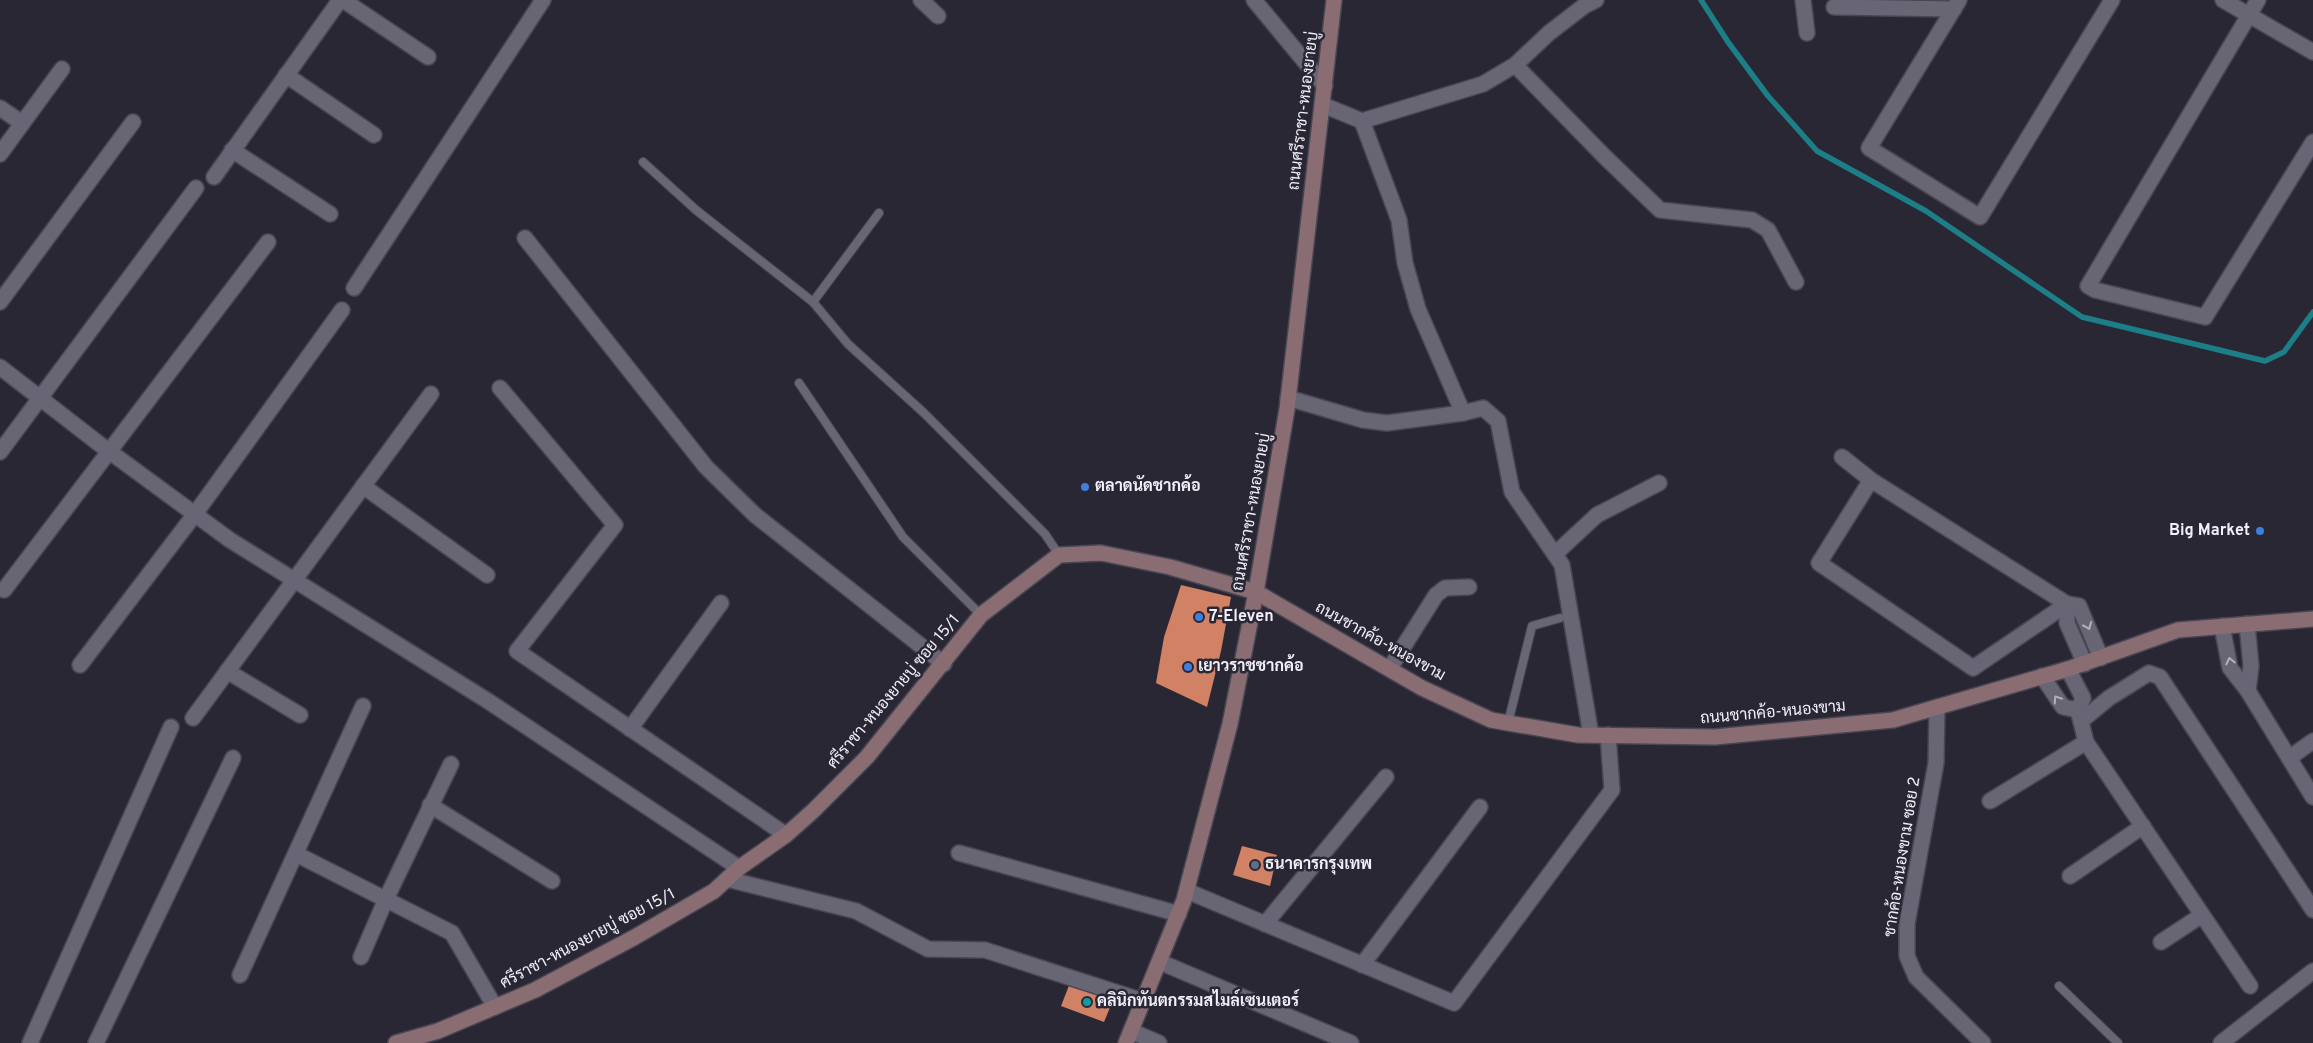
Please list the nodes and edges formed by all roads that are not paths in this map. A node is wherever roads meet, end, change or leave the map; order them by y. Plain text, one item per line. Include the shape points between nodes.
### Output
1 (341, 0) edge
2 (543, 0) edge
3 (921, 0) edge
4 (1254, 0) edge
5 (1334, 0) edge
6 (1596, 0) edge
7 (1803, 0) edge
8 (2112, 0) edge
9 (2223, 0) edge
10 (2258, 0) edge
11 (1957, 4) edge
12 (1834, 7) dead end
13 (938, 16) dead end
14 (2249, 16) junction
15 (1806, 33) dead end
16 (2313, 52) edge
17 (428, 57) dead end
18 (1515, 65) junction
19 (62, 69) dead end
20 (286, 75) junction
21 (1325, 86) junction
22 (1322, 105) junction
23 (0, 108) edge
24 (1362, 121) junction
25 (133, 122) dead end
26 (22, 124) junction
27 (374, 135) dead end
28 (2313, 142) edge
29 (232, 150) junction
30 (0, 154) edge
31 (643, 162) dead end
32 (214, 177) dead end
33 (196, 188) dead end
34 (879, 213) dead end
35 (330, 214) dead end
36 (525, 238) dead end
37 (268, 242) dead end
38 (1796, 282) dead end
39 (354, 288) dead end
40 (0, 302) edge
41 (813, 302) junction
42 (342, 310) dead end
43 (0, 367) edge
44 (799, 383) dead end
45 (500, 388) dead end
46 (431, 394) dead end
47 (39, 398) junction
48 (1288, 398) junction
49 (1464, 413) junction
50 (0, 452) edge
51 (109, 452) junction
52 (1842, 458) dead end
53 (1871, 480) junction
54 (1659, 483) dead end
55 (363, 486) junction
56 (195, 514) junction
57 (1555, 554) junction
58 (1059, 555) junction
59 (487, 575) dead end
60 (294, 580) junction
61 (1469, 587) dead end
62 (4, 590) dead end
63 (1256, 592) junction
64 (721, 603) dead end
65 (2067, 604) junction
66 (981, 615) junction
67 (1560, 618) dead end
68 (2313, 619) edge
69 (2247, 624) junction
70 (2222, 626) junction
71 (2101, 658) junction
72 (944, 664) junction
73 (2085, 664) junction
74 (80, 665) dead end
75 (1390, 668) junction
76 (2068, 669) junction
77 (227, 671) junction
78 (2042, 676) junction
79 (2248, 691) junction
80 (363, 706) dead end
81 (1937, 707) junction
82 (300, 715) dead end
83 (2080, 715) junction
84 (193, 718) dead end
85 (1508, 723) junction
86 (171, 727) dead end
87 (630, 729) junction
88 (1591, 735) junction
89 (1608, 735) junction
90 (2313, 741) edge
91 (2086, 742) junction
92 (233, 758) dead end
93 (2289, 758) junction
94 (450, 764) dead end
95 (1386, 777) dead end
96 (2313, 797) edge
97 (1990, 800) dead end
98 (430, 805) junction
99 (1480, 807) dead end
100 (2142, 826) junction
101 (786, 835) junction
102 (959, 853) dead end
103 (296, 854) junction
104 (739, 868) junction
105 (2070, 876) dead end
106 (727, 879) junction
107 (552, 881) dead end
108 (1187, 892) junction
109 (386, 899) junction
110 (2313, 910) edge
111 (1179, 914) junction
112 (2202, 915) junction
113 (1265, 924) junction
114 (2161, 942) dead end
115 (361, 957) dead end
116 (1160, 962) junction
117 (1362, 965) junction
118 (2313, 971) edge
119 (240, 975) dead end
120 (2059, 986) dead end
121 (2250, 986) dead end
122 (1143, 1001) junction
123 (495, 1007) junction
124 (1128, 1037) edge
125 (30, 1043) edge
126 (96, 1043) edge
127 (396, 1043) edge
128 (1160, 1043) edge
129 (1351, 1043) edge
130 (1983, 1043) edge
131 (2118, 1043) edge
132 (2221, 1043) edge

1 - 17 street
1 - 20 street
2 - 39 street
3 - 13 street
4 - 21 street
5 - 21 street, ถนนศรีราชา-หนองยายบู่
6 - 18 street via 1549,33
7 - 15 street
8 - 11 street via 1980,217 1869,148
9 - 14 street
10 - 14 street
11 - 12 street
14 - 16 street
14 - 28 street via 2088,286 2205,317
18 - 24 street via 1483,84
18 - 38 street via 1660,210 1752,220 1768,230
19 - 26 street
20 - 27 street
20 - 29 street
21 - 22 street, ถนนศรีราชา-หนองยายบู่
22 - 24 street
22 - 48 street, ถนนศรีราชา-หนองยายบู่
23 - 26 street
24 - 49 street via 1399,220 1404,263 1418,309
25 - 40 street
26 - 30 street
29 - 32 street
29 - 35 street
31 - 41 lane via 696,210
33 - 47 street
34 - 41 lane
36 - 72 street via 706,467 755,515
37 - 51 street
41 - 58 lane via 848,344 924,413 1045,534
42 - 56 street
43 - 47 street
44 - 66 lane via 903,537
45 - 87 street via 615,525 517,650
46 - 55 street
47 - 50 street
47 - 51 street
48 - 49 street via 1363,420 1388,423
48 - 63 street, ถนนศรีราชา-หนองยายบู่
49 - 57 street via 1483,408 1498,421 1512,492
51 - 56 street
51 - 62 street
52 - 53 street
53 - 65 street
53 - 65 street via 1819,563 1973,668
54 - 57 street via 1597,515
55 - 59 street
55 - 60 street
56 - 60 street
56 - 74 street
57 - 88 street via 1562,566
58 - 63 street via 1101,553 1170,567
58 - 66 street, ศรีราชา-หนองยายบู่ ซอย 15/1
60 - 77 street
60 - 104 street via 488,701
61 - 75 street via 1445,588 1436,595
63 - 75 street, ถนนชากค้อ-หนองขาม
63 - 108 street, ถนนศรีราชา-หนองยายบู่ via 1224,748
64 - 87 street
65 -> 71 street via 2079,606
65 - 73 street via 2067,622
66 - 72 street, ศรีราชา-หนองยายบู่ ซอย 15/1
67 - 85 lane via 1532,626
68 - 69 street, ถนนชากค้อ-หนองขาม
69 - 70 street, ถนนชากค้อ-หนองขาม
69 - 79 street via 2251,666
70 - 71 street, ถนนชากค้อ-หนองขาม via 2178,630
79 -> 70 street via 2230,668
71 - 73 street, ถนนชากค้อ-หนองขาม
72 - 101 street, ศรีราชา-หนองยายบู่ ซอย 15/1 via 867,757
73 - 76 street, ถนนชากค้อ-หนองขาม
75 - 85 street, ถนนชากค้อ-หนองขาม via 1456,704 1491,720
76 - 78 street, ถนนชากค้อ-หนองขาม
76 - 83 street via 2083,698
77 - 82 street
77 - 84 street
78 - 81 street, ถนนชากค้อ-หนองขาม
83 -> 78 street via 2063,708
79 - 93 street
80 - 103 street
81 - 89 street, ถนนชากค้อ-หนองขาม via 1893,720 1715,737
81 - 130 street, ชากค้อ-หนองขาม ซอย 2 via 1936,763 1907,924 1906,956 1916,977
83 - 91 street
83 - 110 street via 2149,673 2160,677
85 - 88 street, ถนนชากค้อ-หนองขาม
86 - 125 street
87 - 101 street
88 - 89 street, ถนนชากค้อ-หนองขาม
89 - 117 street via 1612,790 1454,1003
90 - 93 street
91 - 97 street
91 - 100 street
92 - 126 street
93 - 96 street
94 - 98 street
95 - 113 street
98 - 107 street
98 - 109 street
99 - 117 street
100 - 105 street
100 - 112 street
101 - 104 street, ศรีราชา-หนองยายบู่ ซอย 15/1
102 - 111 street
103 - 109 street
103 - 119 street
104 - 106 street, ศรีราชา-หนองยายบู่ ซอย 15/1
106 - 122 street via 856,911 928,949 984,950
106 - 123 street, ศรีราชา-หนองยายบู่ ซอย 15/1 via 714,891 635,937 535,990
108 - 111 street, ถนนศรีราชา-หนองยายบู่
108 - 113 street
109 - 115 street
109 - 123 street via 452,932
111 - 116 street, ถนนศรีราชา-หนองยายบู่
112 - 114 street
112 - 121 street
113 - 117 street
116 - 122 street, ถนนศรีราชา-หนองยายบู่
116 - 129 street
118 - 132 street
120 - 131 lane
122 - 124 street, ถนนศรีราชา-หนองยายบู่
123 - 127 street, ศรีราชา-หนองยายบู่ ซอย 15/1 via 438,1031
124 - 128 street

